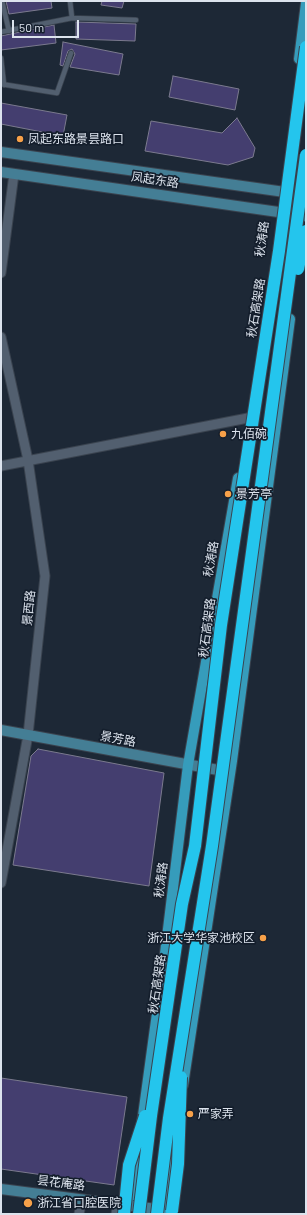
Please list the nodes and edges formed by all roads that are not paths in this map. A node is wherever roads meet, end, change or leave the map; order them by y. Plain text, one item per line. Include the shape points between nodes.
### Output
1 (2, 1) edge
2 (70, 1) edge
3 (306, 3) edge
4 (72, 18) junction
5 (136, 20) dead end
6 (9, 31) junction
7 (1, 32) edge
8 (306, 46) edge
9 (71, 53) dead end
10 (1, 58) edge
11 (3, 84) edge
12 (1, 152) edge
13 (306, 155) edge
14 (1, 172) edge
15 (14, 174) junction
16 (281, 192) junction
17 (306, 193) edge
18 (279, 211) junction
19 (305, 216) edge
20 (306, 231) edge
21 (1, 273) edge
22 (1, 337) edge
23 (279, 358) junction
24 (248, 418) junction
25 (28, 460) junction
26 (1, 466) edge
27 (1, 730) edge
28 (28, 735) junction
29 (188, 765) junction
30 (230, 772) junction
31 (1, 883) edge
32 (156, 1082) junction
33 (1, 1189) edge
34 (118, 1203) junction
35 (128, 1211) edge
36 (165, 1213) edge
37 (116, 1214) edge
38 (139, 1214) edge

1 - 6 lane
2 - 4 lane
3 - 16 main road, 秋涛路
4 - 5 lane
4 - 6 lane
6 - 7 lane
8 - 32 highway, 秋石高架路, bridge via 279,251 221,625 195,846 182,904
9 - 11 lane via 57,93
10 - 11 lane
12 - 16 main road, 凤起东路
13 - 23 highway, bridge
14 - 15 main road, 凤起东路
15 - 18 main road, 凤起东路
15 - 21 street
16 - 17 main road, 凤起东路
16 - 18 main road, 秋涛路
17 - 19 main road
18 - 19 main road, 凤起东路
18 - 24 main road, 秋涛路
19 - 30 main road
20 - 23 highway, bridge
22 - 25 street, 景西路
23 - 36 highway, bridge via 212,846 169,1118
24 - 25 street
24 - 29 main road, 秋涛路
25 - 26 street
25 - 28 street, 景西路 via 45,576
27 - 28 main road, 景芳路
28 - 29 main road, 景芳路
28 - 31 street, 景西路
29 - 30 main road, 景芳路
29 - 35 main road, 秋涛路 via 164,962
30 - 36 main road
32 - 35 highway, bridge via 129,1165
32 - 38 highway, 秋石高架路, bridge
33 - 34 main road, 昙花庵路
34 - 35 main road, 昙花庵路
34 - 37 street
35 - 36 main road, 昙花庵路

